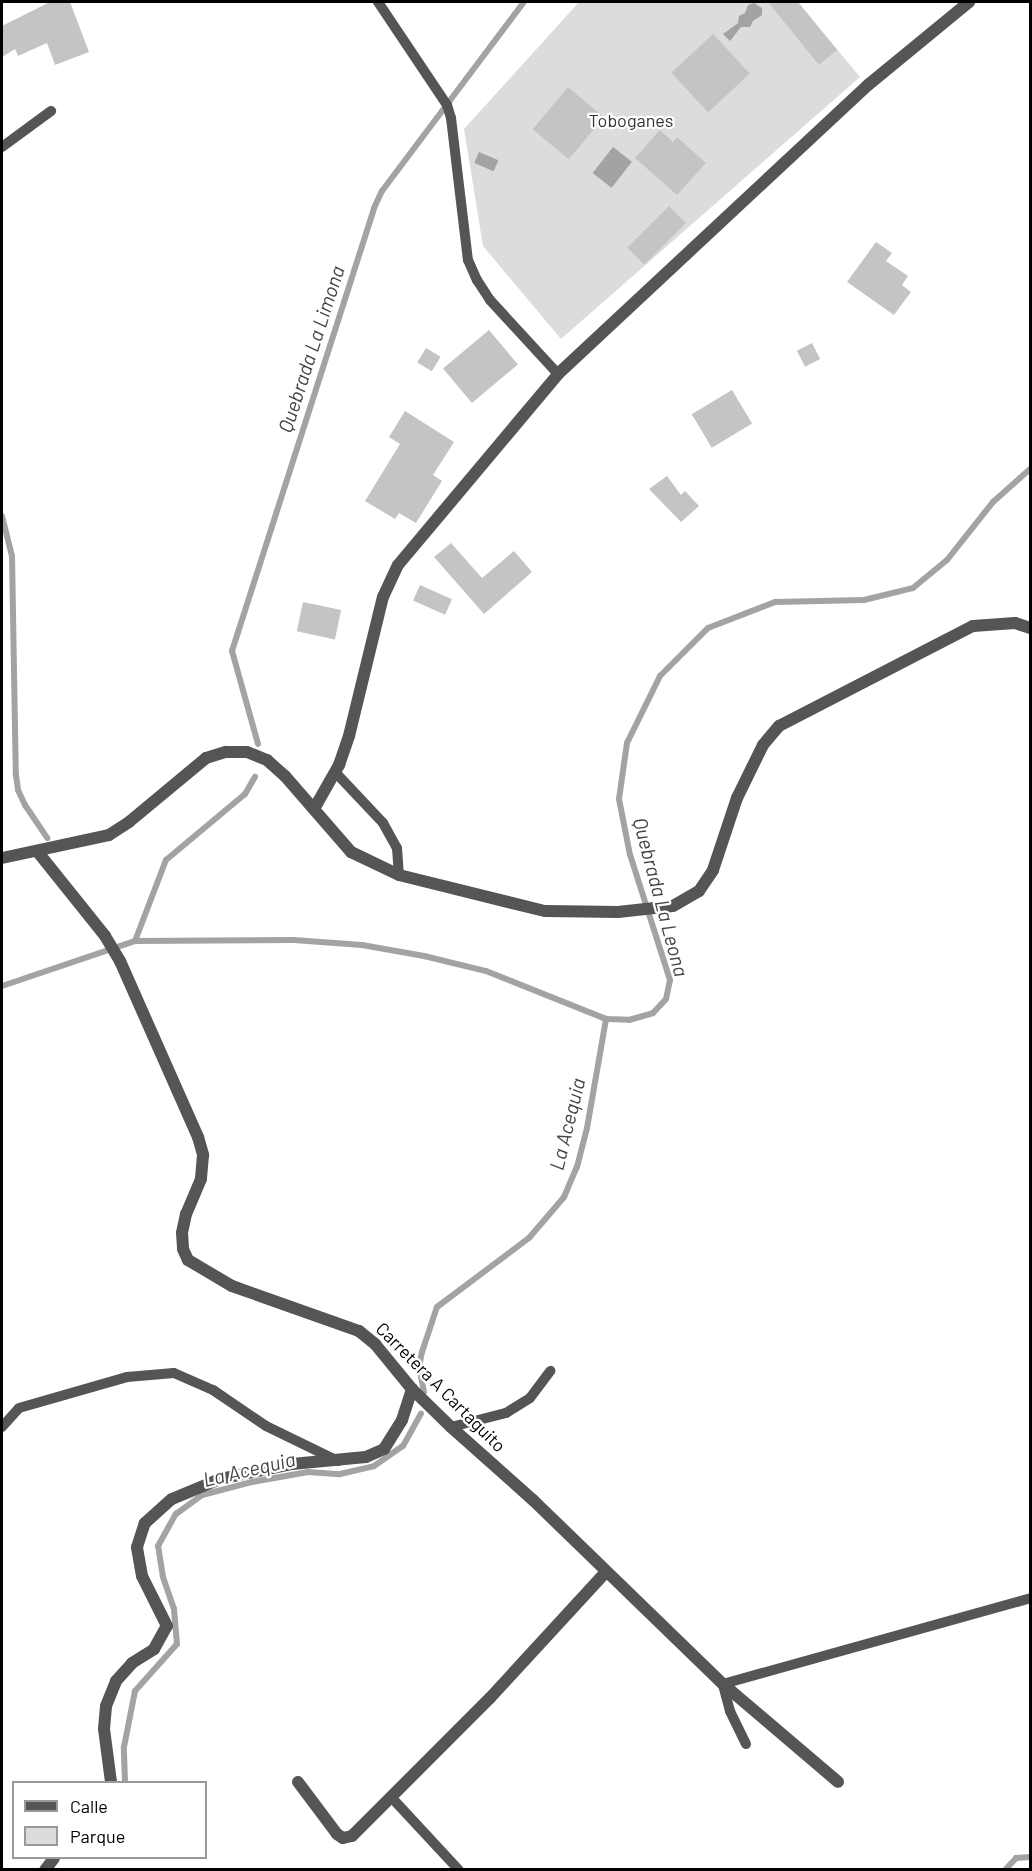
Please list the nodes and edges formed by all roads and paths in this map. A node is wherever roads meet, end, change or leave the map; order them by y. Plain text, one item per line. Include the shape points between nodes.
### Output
1 (378, 2) edge
2 (969, 2) edge
3 (51, 111) dead end
4 (2, 147) edge
5 (558, 374) junction
6 (1030, 628) edge
7 (335, 772) junction
8 (314, 809) junction
9 (38, 851) junction
10 (2, 858) edge
11 (399, 875) junction
12 (550, 1371) dead end
13 (412, 1389) junction
14 (451, 1427) junction
15 (2, 1428) edge
16 (338, 1461) junction
17 (606, 1572) junction
18 (1030, 1599) edge
19 (723, 1684) junction
20 (746, 1744) dead end
21 (111, 1781) edge
22 (298, 1782) dead end
23 (838, 1782) dead end
24 (392, 1798) junction
25 (459, 1869) edge

1 - 5 lane via 447,105 468,260 477,280 490,300
2 - 5 street via 868,85
3 - 4 lane
5 - 7 street via 398,565 383,597 349,736
6 - 11 street via 1015,622 973,626 779,726 763,745 737,798 713,870 699,891 673,906 618,912 545,911
7 - 8 street
7 - 11 lane via 383,823 397,848
8 - 9 street via 267,760 247,752 226,752 206,758 109,835
8 - 11 street via 351,852
9 - 10 street
9 - 13 street, Carretera A Cartaguito via 120,961 198,1137 203,1155 201,1179 182,1233 188,1260 232,1286 358,1331 375,1344
12 - 14 lane via 530,1398 506,1413
13 - 14 street, Carretera A Cartaguito
13 - 16 street via 402,1420 384,1449 366,1457
14 - 17 street, Carretera A Cartaguito
15 - 16 lane via 20,1408 128,1377 174,1373 213,1390 266,1426
16 - 21 street via 292,1464 220,1479 172,1499 146,1523 137,1547 141,1576 167,1626 154,1648 132,1663 117,1681 106,1706 104,1729
17 - 19 street, Carretera A Cartaguito
17 - 24 street
18 - 19 lane
19 - 20 lane via 730,1711
19 - 23 street, Carretera A Cartaguito
22 - 24 street via 343,1838 352,1836
24 - 25 lane

